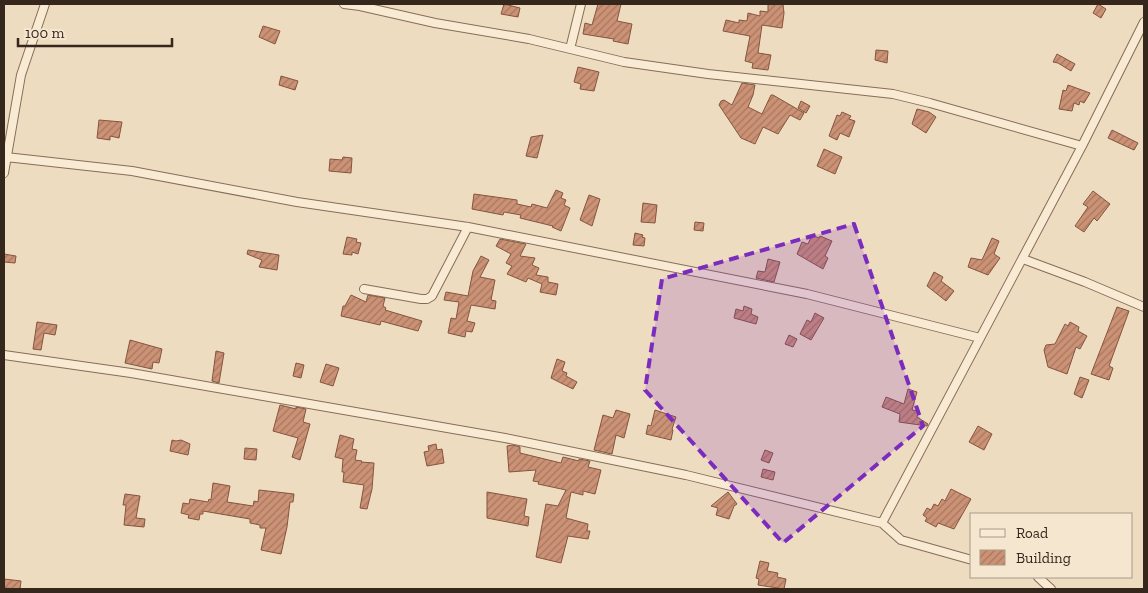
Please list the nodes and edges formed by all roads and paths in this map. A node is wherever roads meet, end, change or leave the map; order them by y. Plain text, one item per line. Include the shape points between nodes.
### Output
1 (45, 4) edge
2 (344, 4) edge
3 (582, 4) edge
4 (1144, 22) edge
5 (570, 49) junction
6 (1082, 146) junction
7 (6, 157) junction
8 (4, 173) edge
9 (468, 227) junction
10 (1023, 258) junction
11 (364, 289) dead end
12 (1144, 307) edge
13 (980, 338) junction
14 (4, 355) edge
15 (882, 523) junction
16 (970, 559) edge
17 (1039, 578) edge
18 (1051, 589) edge

1 - 7 street via 21,75
2 - 5 street
3 - 5 street
4 - 6 street
5 - 6 street via 624,62 708,74 893,94
6 - 10 street
7 - 8 street
7 - 9 street via 132,171 297,202
9 - 11 street via 432,296 427,299
9 - 13 street via 807,294
10 - 12 street
10 - 13 street
13 - 15 street
14 - 15 street via 131,373 505,438 686,475
15 - 16 street via 901,540
17 - 18 street

